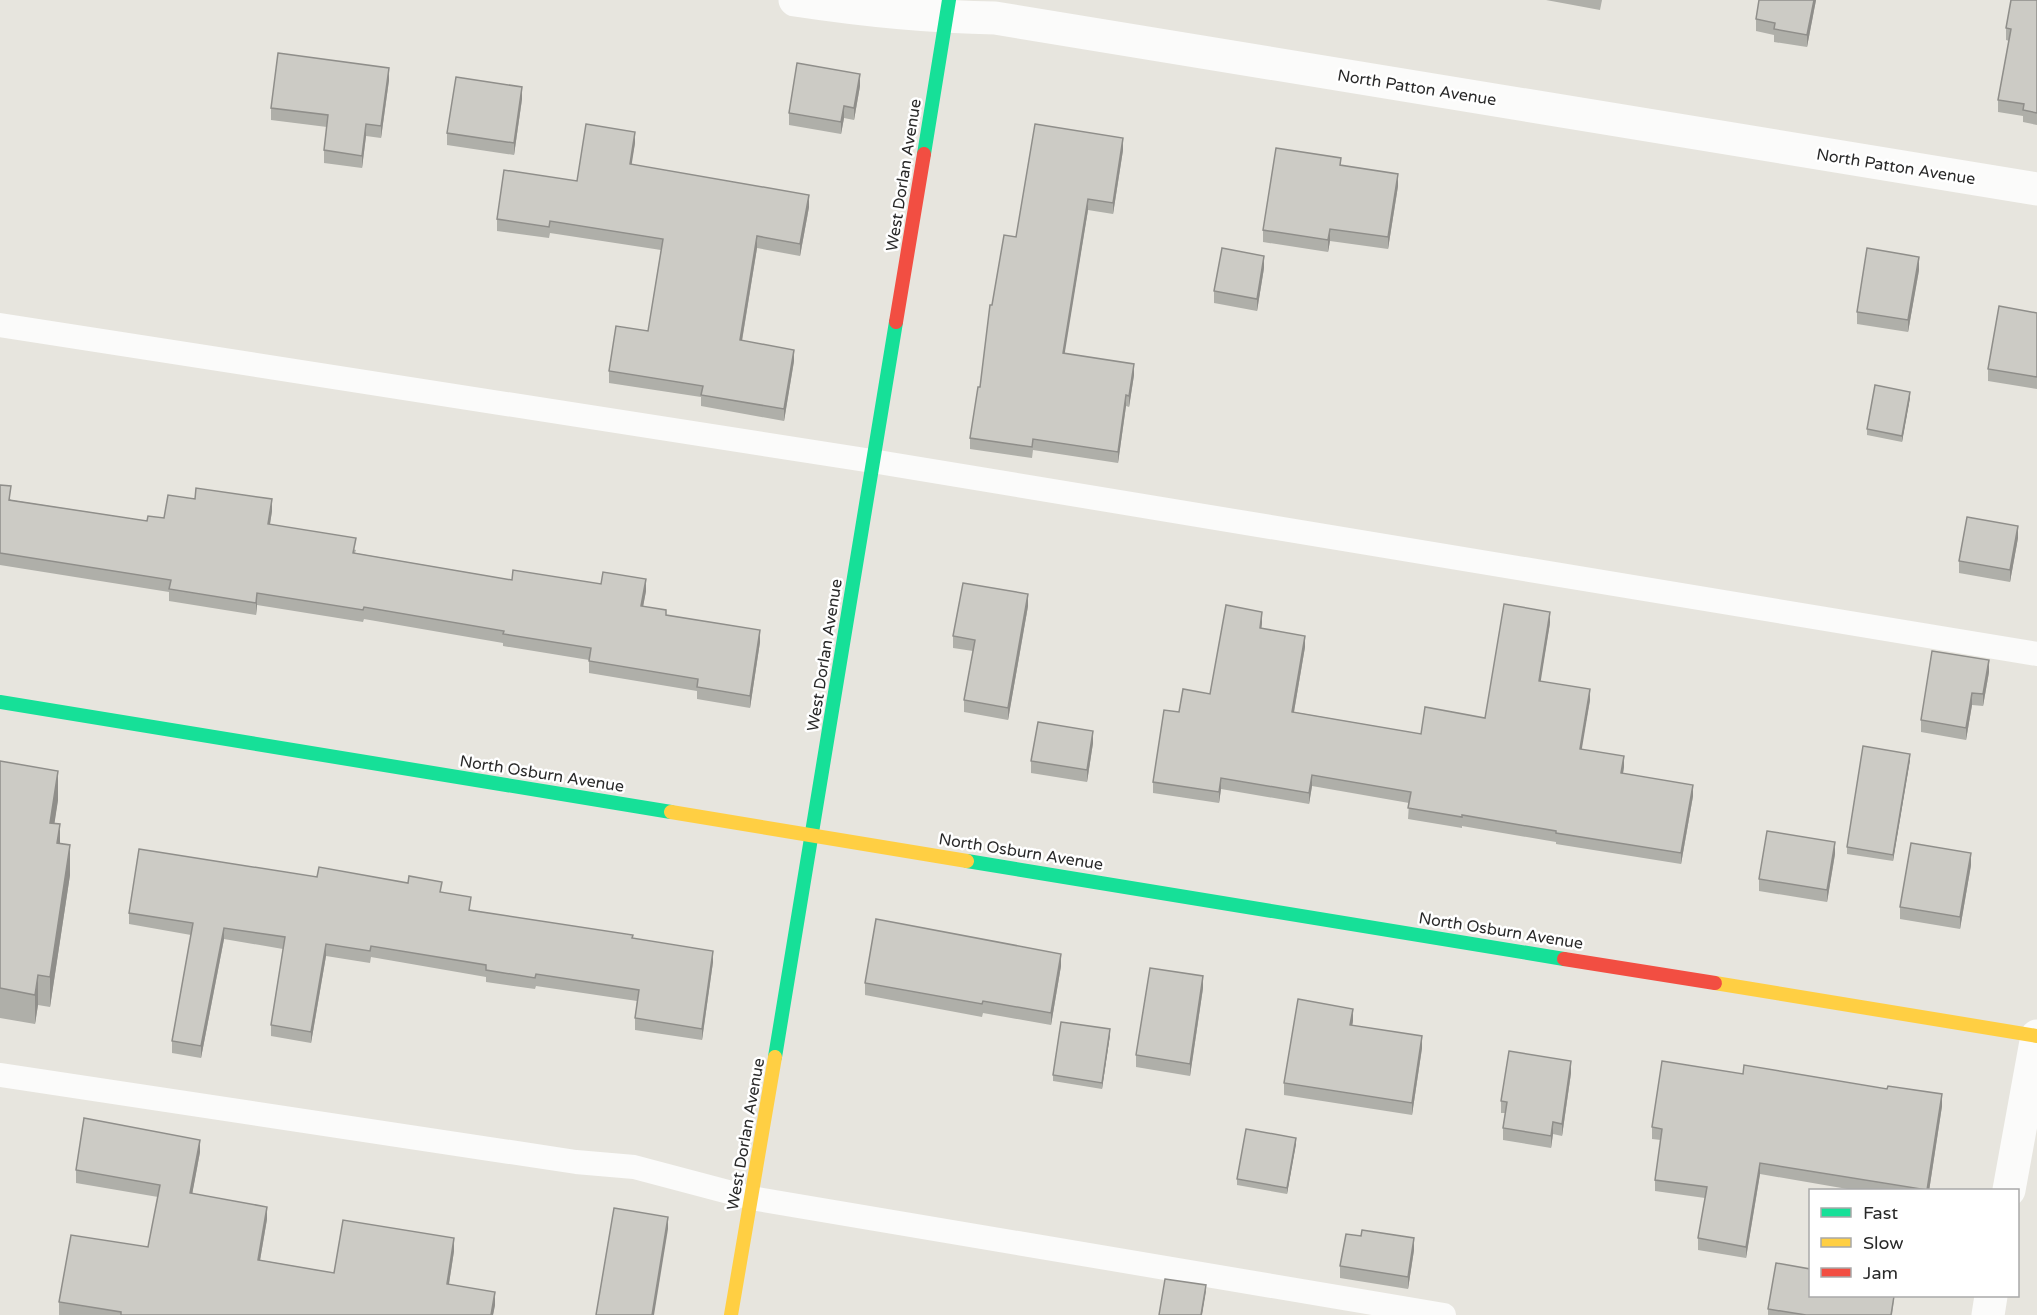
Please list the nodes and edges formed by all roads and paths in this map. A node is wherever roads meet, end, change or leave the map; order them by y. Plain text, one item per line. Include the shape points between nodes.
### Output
1 (795, 0) edge
2 (947, 8) edge
3 (2037, 189) edge
4 (0, 325) edge
5 (872, 461) junction
6 (2037, 654) edge
7 (0, 702) edge
8 (812, 834) junction
9 (2037, 1035) edge
10 (1, 1075) edge
11 (2009, 1189) edge
12 (751, 1198) junction
13 (1991, 1297) edge
14 (731, 1315) edge
15 (1444, 1315) edge
16 (1988, 1315) edge

1 - 2 street, North Patton Avenue
2 - 3 street, North Patton Avenue
2 - 5 street, West Dorlan Avenue
4 - 5 lane
5 - 6 lane
5 - 8 street, West Dorlan Avenue
7 - 8 street, North Osburn Avenue
8 - 9 street, North Osburn Avenue
8 - 12 street, West Dorlan Avenue
9 - 11 street
10 - 12 lane via 564,1161 634,1167
12 - 14 street, West Dorlan Avenue
12 - 15 lane
13 - 16 street

